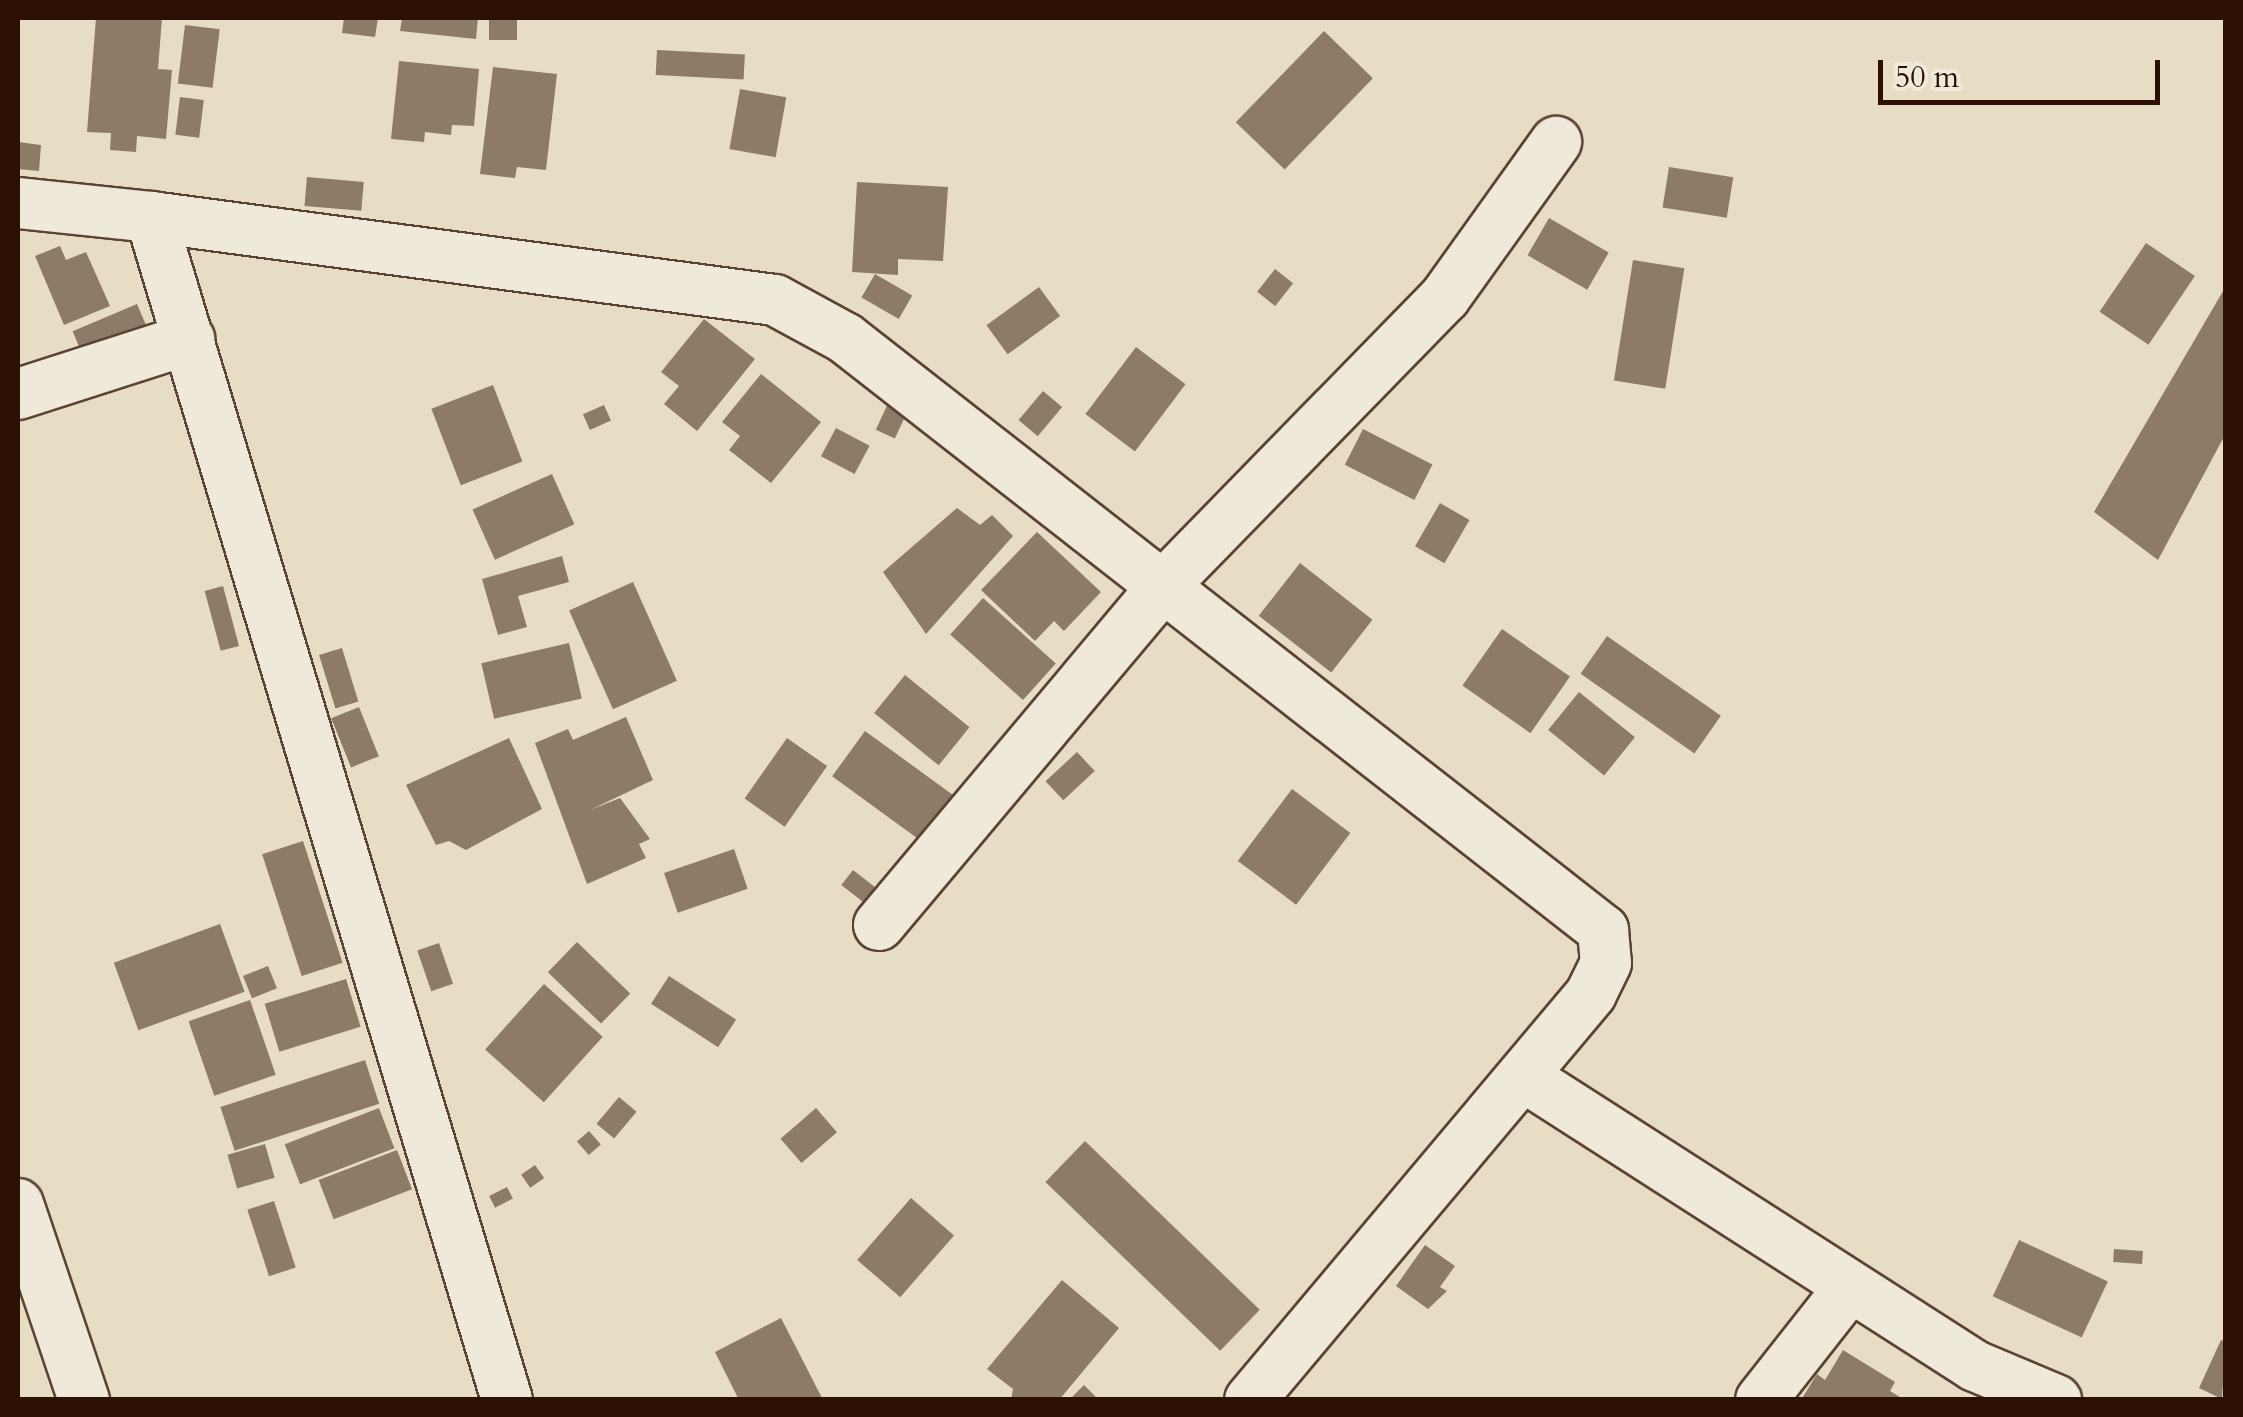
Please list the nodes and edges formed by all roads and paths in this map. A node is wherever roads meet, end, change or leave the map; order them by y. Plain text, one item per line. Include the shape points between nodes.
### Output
1 (1556, 142) dead end
2 (18, 203) edge
3 (151, 217) junction
4 (188, 340) junction
5 (18, 394) edge
6 (1164, 586) junction
7 (879, 925) dead end
8 (1526, 1078) junction
9 (18, 1204) edge
10 (1849, 1288) junction
11 (84, 1400) edge
12 (507, 1400) edge
13 (1250, 1400) edge
14 (1761, 1400) edge
15 (2056, 1400) edge

1 - 6 street via 1445,296
2 - 3 street
3 - 4 street
3 - 6 street via 774,300 845,338
4 - 5 street
4 - 12 street
6 - 7 street
6 - 8 street via 1603,930 1606,963 1592,994
8 - 10 street
8 - 13 street
9 - 11 street
10 - 14 street
10 - 15 street via 1975,1366

